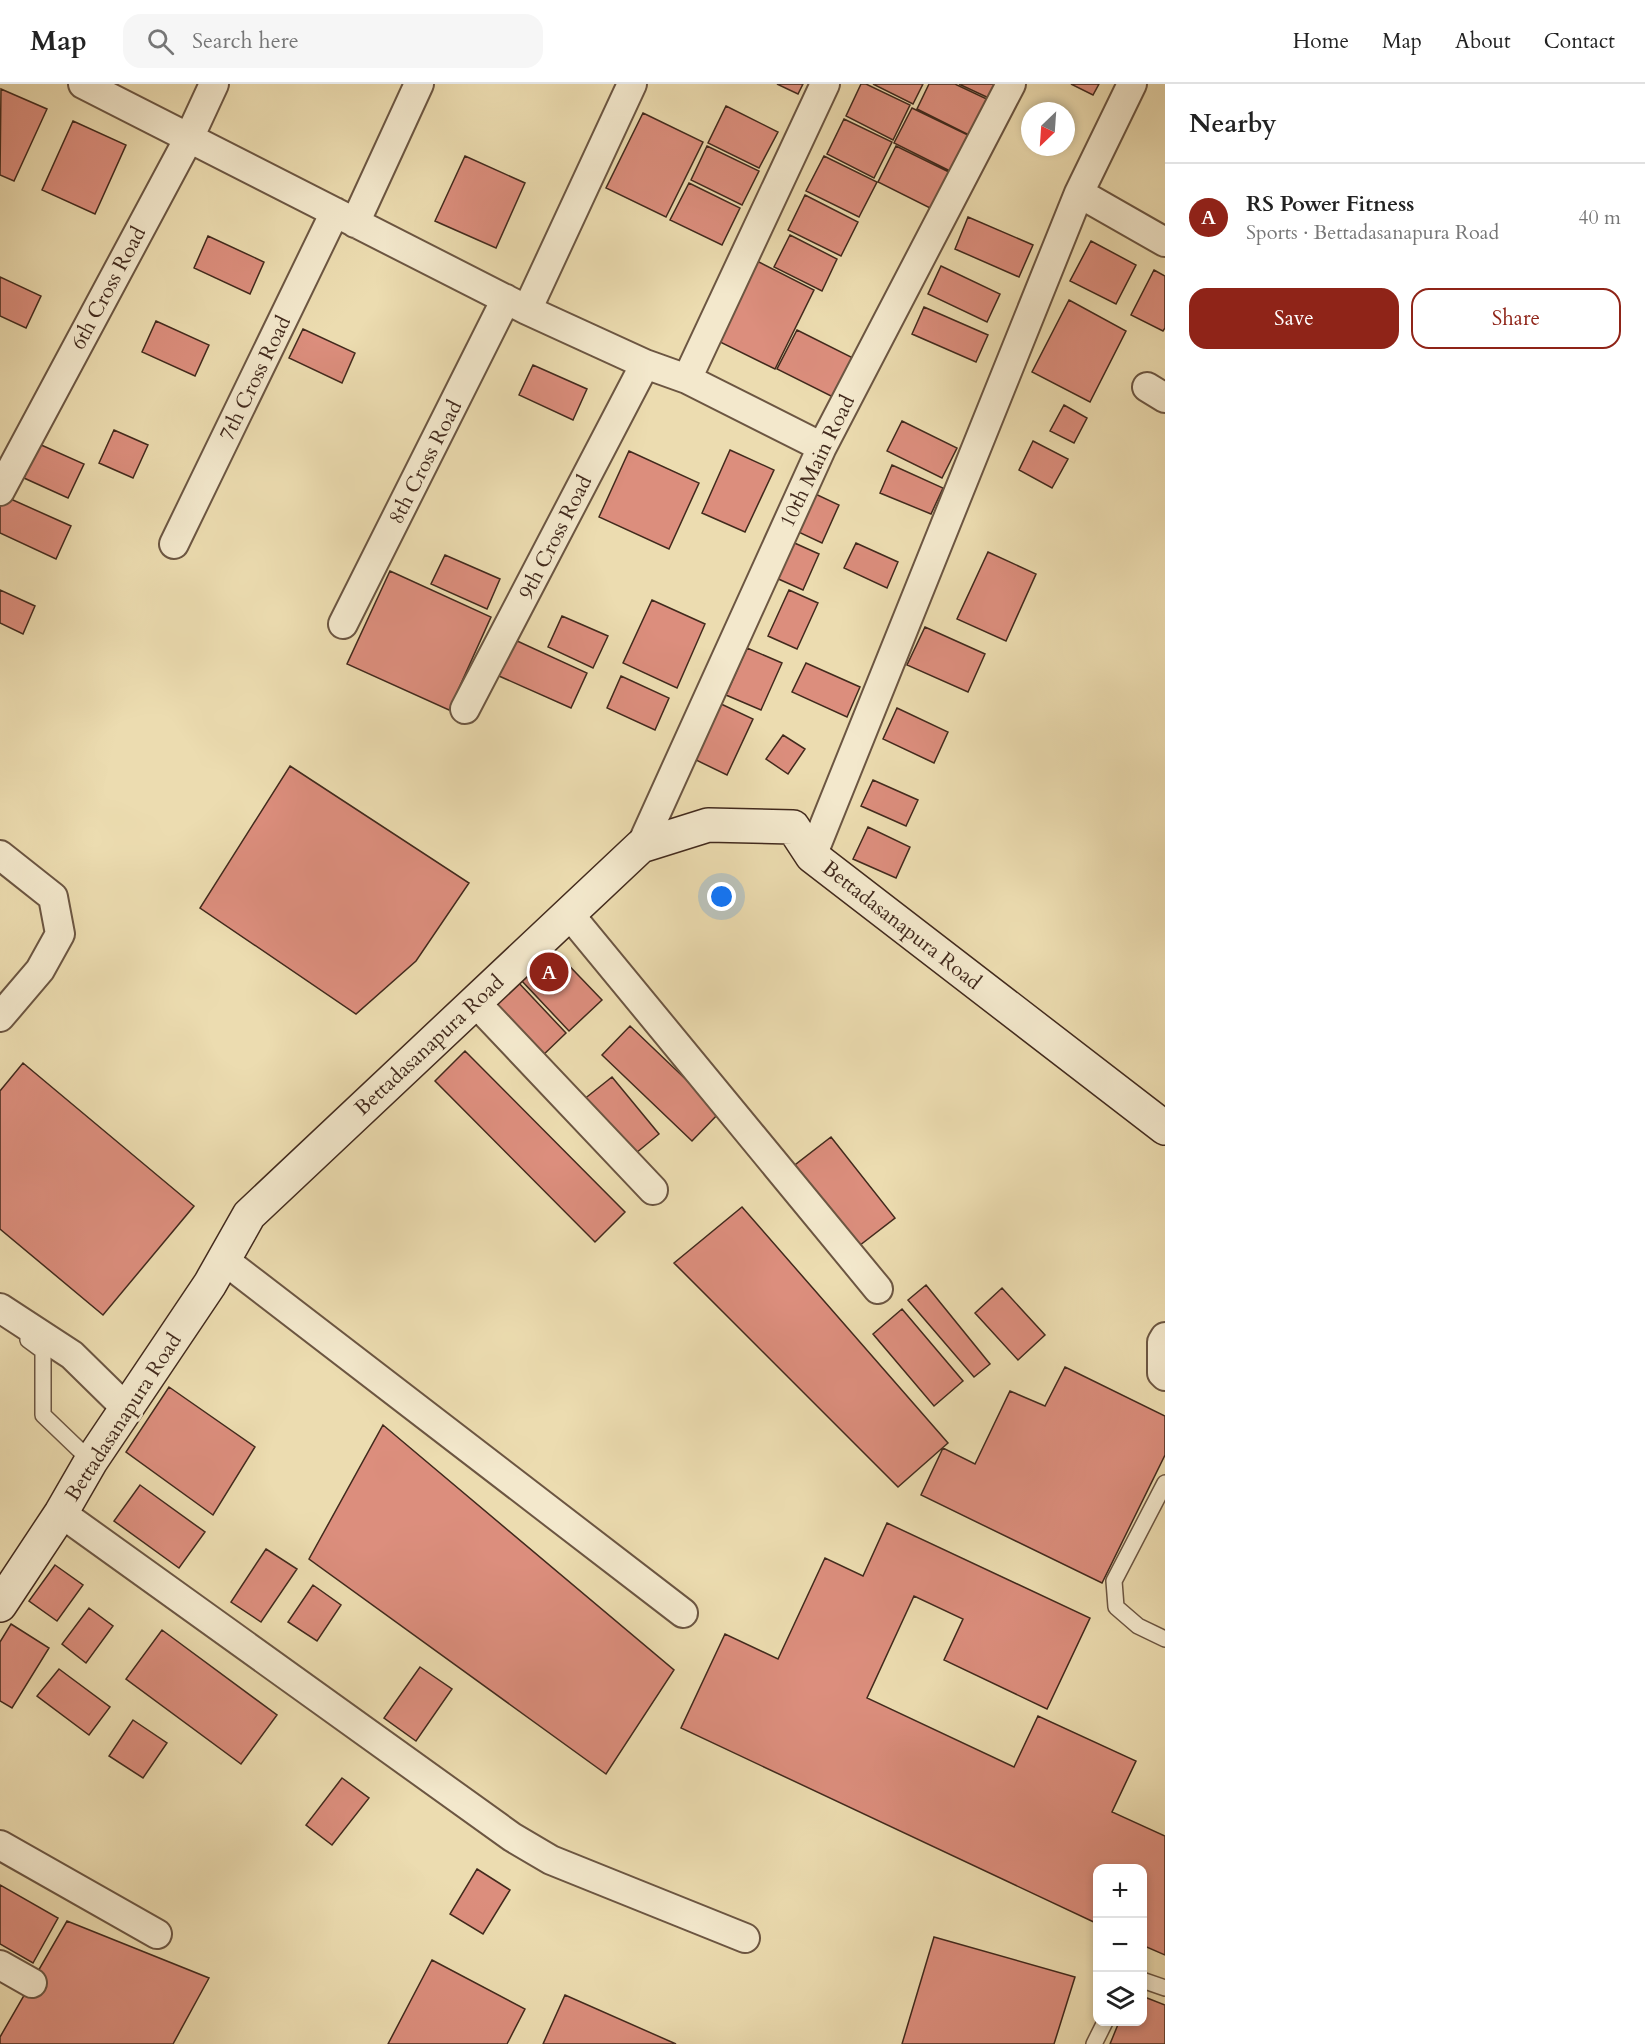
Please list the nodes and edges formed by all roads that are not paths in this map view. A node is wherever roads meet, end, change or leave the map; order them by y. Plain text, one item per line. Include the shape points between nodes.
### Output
1 (83, 84) edge
2 (214, 84) edge
3 (419, 84) edge
4 (632, 84) edge
5 (825, 84) edge
6 (1011, 84) edge
7 (1132, 84) edge
8 (189, 138) junction
9 (1079, 193) junction
10 (345, 217) junction
11 (1165, 242) edge
12 (517, 305) junction
13 (645, 364) junction
14 (687, 379) junction
15 (822, 447) junction
16 (0, 491) edge
17 (174, 544) dead end
18 (343, 624) dead end
19 (465, 709) dead end
20 (641, 846) junction
21 (0, 855) edge
22 (812, 856) junction
23 (569, 914) junction
24 (476, 1002) junction
25 (0, 1017) edge
26 (1165, 1128) edge
27 (653, 1190) dead end
28 (224, 1260) junction
29 (878, 1289) dead end
30 (0, 1308) edge
31 (0, 1318) edge
32 (1165, 1338) edge
33 (1165, 1376) edge
34 (127, 1409) junction
35 (91, 1461) junction
36 (1165, 1483) edge
37 (61, 1513) junction
38 (0, 1605) edge
39 (683, 1612) dead end
40 (1165, 1639) edge
41 (0, 1845) edge
42 (157, 1934) dead end
43 (745, 1938) dead end
44 (0, 1965) edge
45 (1147, 1982) edge
46 (32, 1983) dead end
47 (1165, 1989) edge
48 (1103, 2026) edge
49 (1094, 2044) edge

1 - 8 street
2 - 8 street, 6th Cross Road
3 - 10 street, 7th Cross Road
4 - 12 street, 8th Cross Road
5 - 14 street
6 - 15 street, 10th Main Road
7 - 9 street
8 - 10 street
8 - 16 street, 6th Cross Road
9 - 11 street
9 - 22 street
10 - 12 street
10 - 17 street, 7th Cross Road
12 - 13 street
12 - 18 street, 8th Cross Road
13 - 14 street
13 - 19 street, 9th Cross Road
14 - 15 street
15 - 20 street, 10th Main Road
20 - 22 street, Bettadasanapura Road via 708,825 793,827
20 - 23 street, Bettadasanapura Road
21 - 25 street via 53,897 60,934 40,970
22 - 26 street, Bettadasanapura Road
23 - 24 street, Bettadasanapura Road
23 - 29 street
24 - 27 street
24 - 28 street, Bettadasanapura Road via 249,1215
28 - 34 street, Bettadasanapura Road
28 - 39 street
30 - 34 street via 72,1355
31 - 35 lane via 43,1351 43,1415
32 - 33 street
34 - 35 street, Bettadasanapura Road
35 - 37 street, Bettadasanapura Road
36 - 40 lane via 1114,1581 1116,1607 1138,1626
37 - 38 street, Bettadasanapura Road
37 - 43 street via 512,1837 551,1860
41 - 42 street
44 - 46 street
45 - 47 lane
48 - 49 lane

